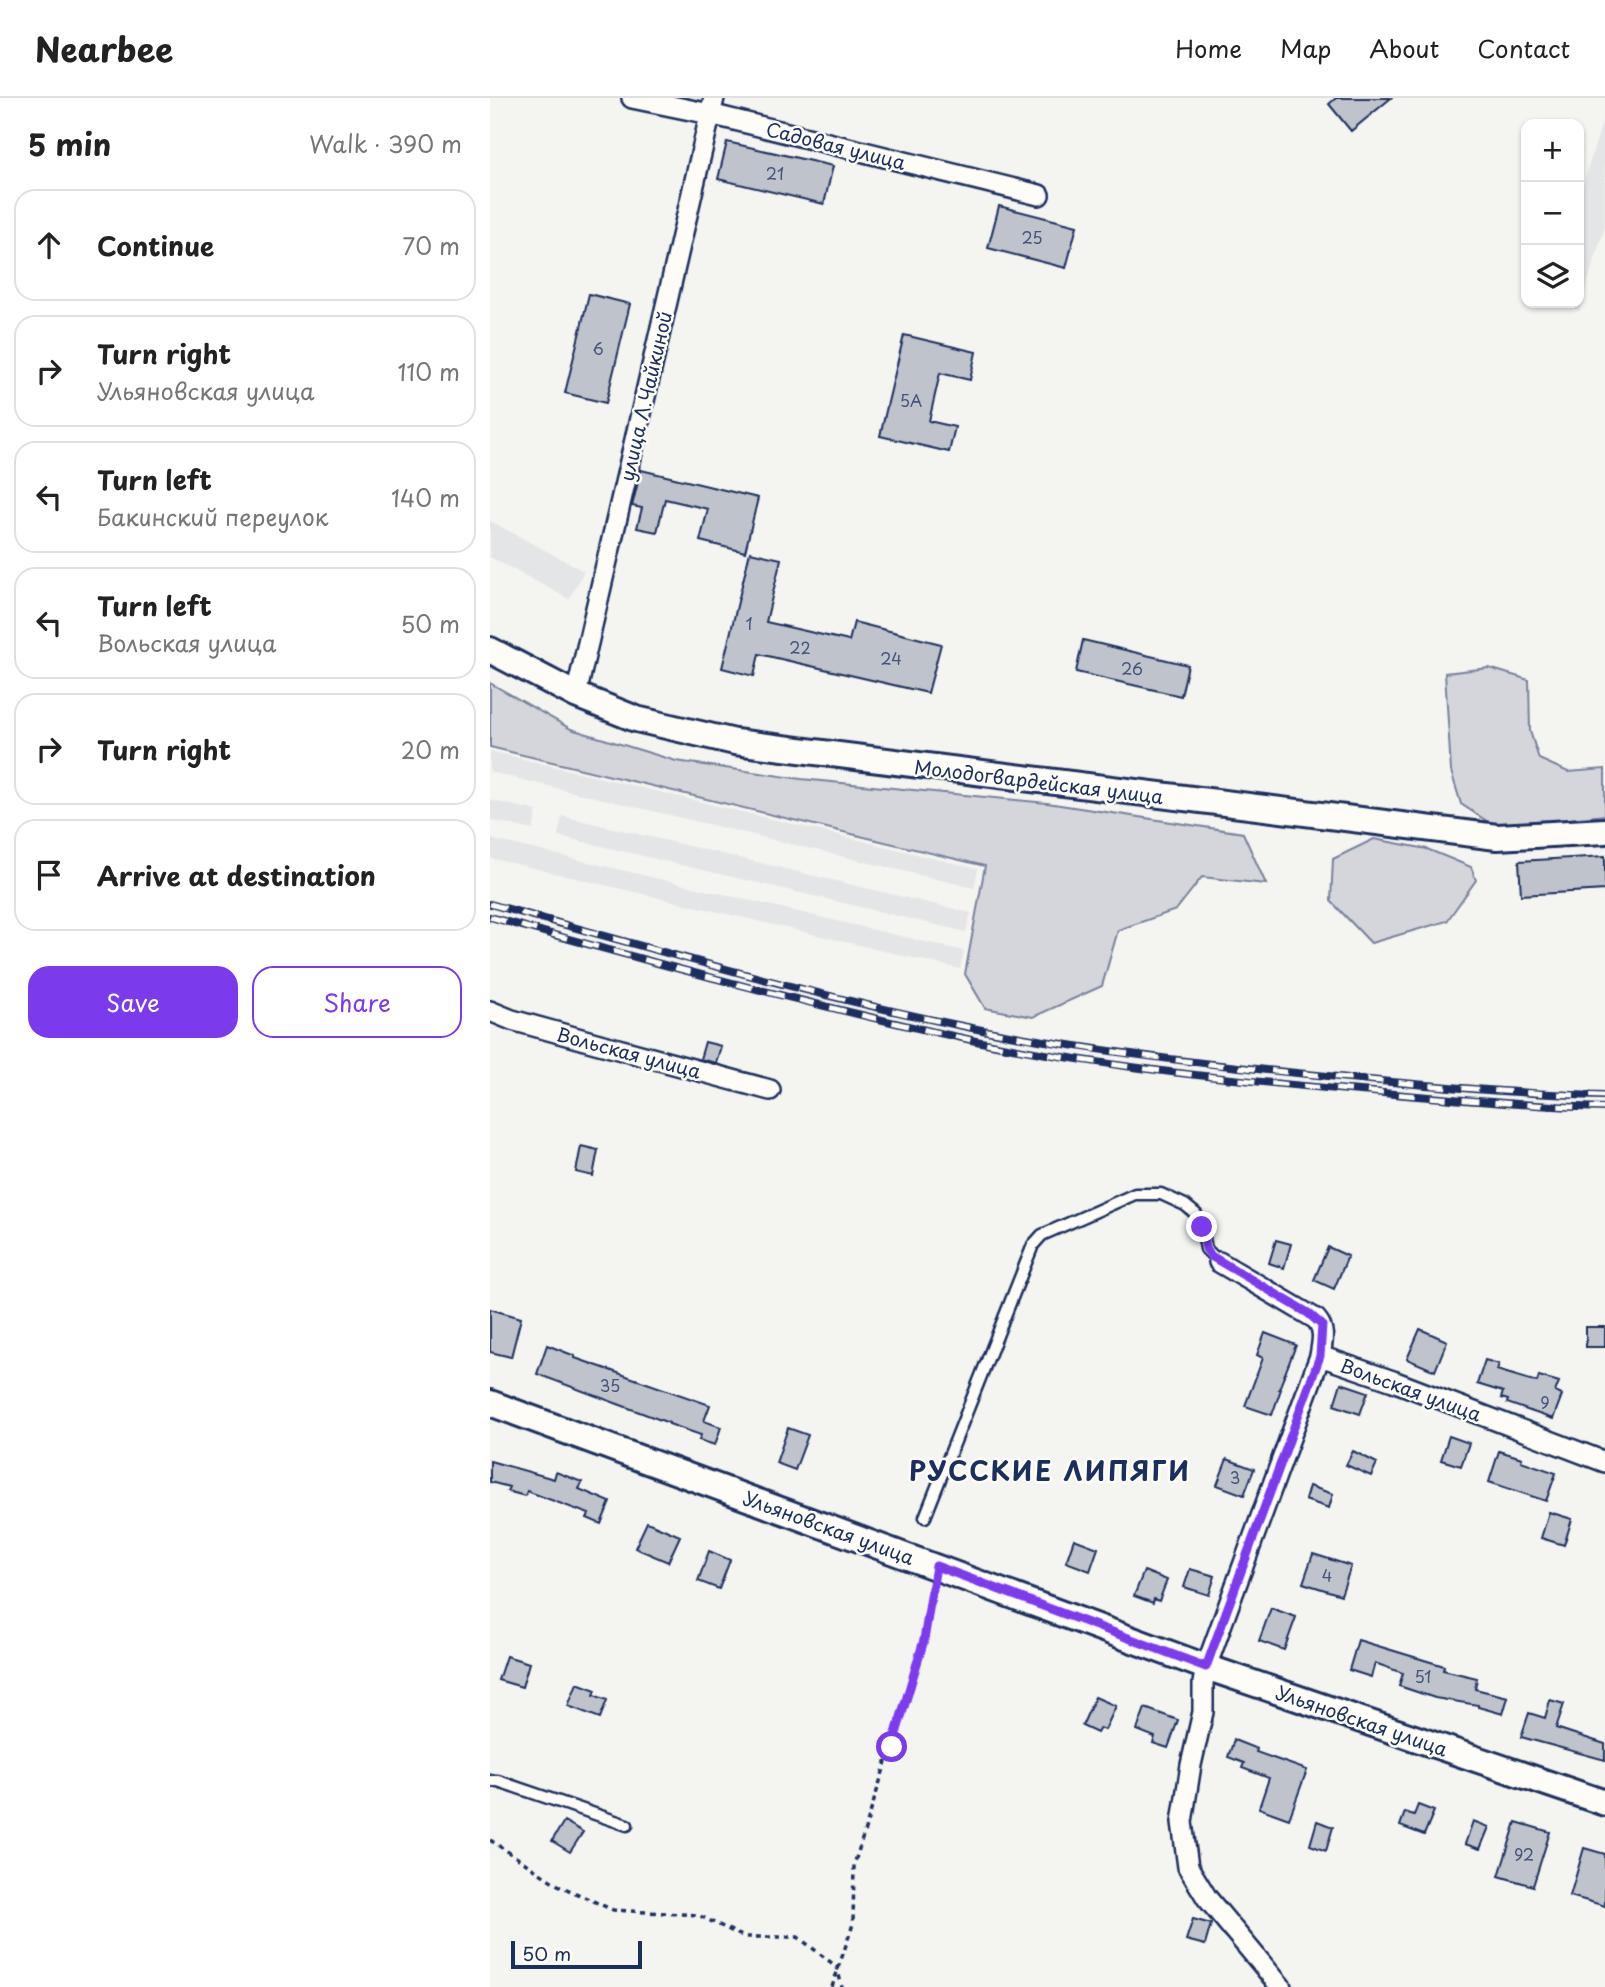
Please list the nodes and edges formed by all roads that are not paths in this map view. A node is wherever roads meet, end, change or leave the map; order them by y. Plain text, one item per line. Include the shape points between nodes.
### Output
1 (632, 98) edge
2 (712, 106) edge
3 (1039, 195) dead end
4 (490, 650) edge
5 (576, 695) junction
6 (1605, 831) edge
7 (490, 1011) edge
8 (770, 1090) dead end
9 (1219, 1262) joint
10 (1320, 1356) junction
11 (490, 1403) edge
12 (1605, 1462) edge
13 (925, 1517) dead end
14 (1206, 1667) junction
15 (490, 1781) edge
16 (1605, 1803) edge
17 (626, 1825) dead end
18 (1281, 1987) edge

1 - 2 street, Садовая улица
2 - 3 street, Садовая улица
2 - 5 street, улица Л.Чайкиной
4 - 5 street, Молодогвардейская улица
5 - 6 street, Молодогвардейская улица via 636,719 735,742 877,761 1497,837
7 - 8 street, Вольская улица
9 - 10 street, Вольская улица via 1316,1319 1323,1334
9 - 13 lane via 1206,1249 1196,1214 1161,1194 1135,1195 1042,1236 1033,1245
10 - 12 street, Вольская улица
10 - 14 street
11 - 14 street, Ульяновская улица
14 - 16 street, Ульяновская улица
14 - 18 street via 1203,1712 1182,1822 1188,1867 1207,1898
15 - 17 lane

